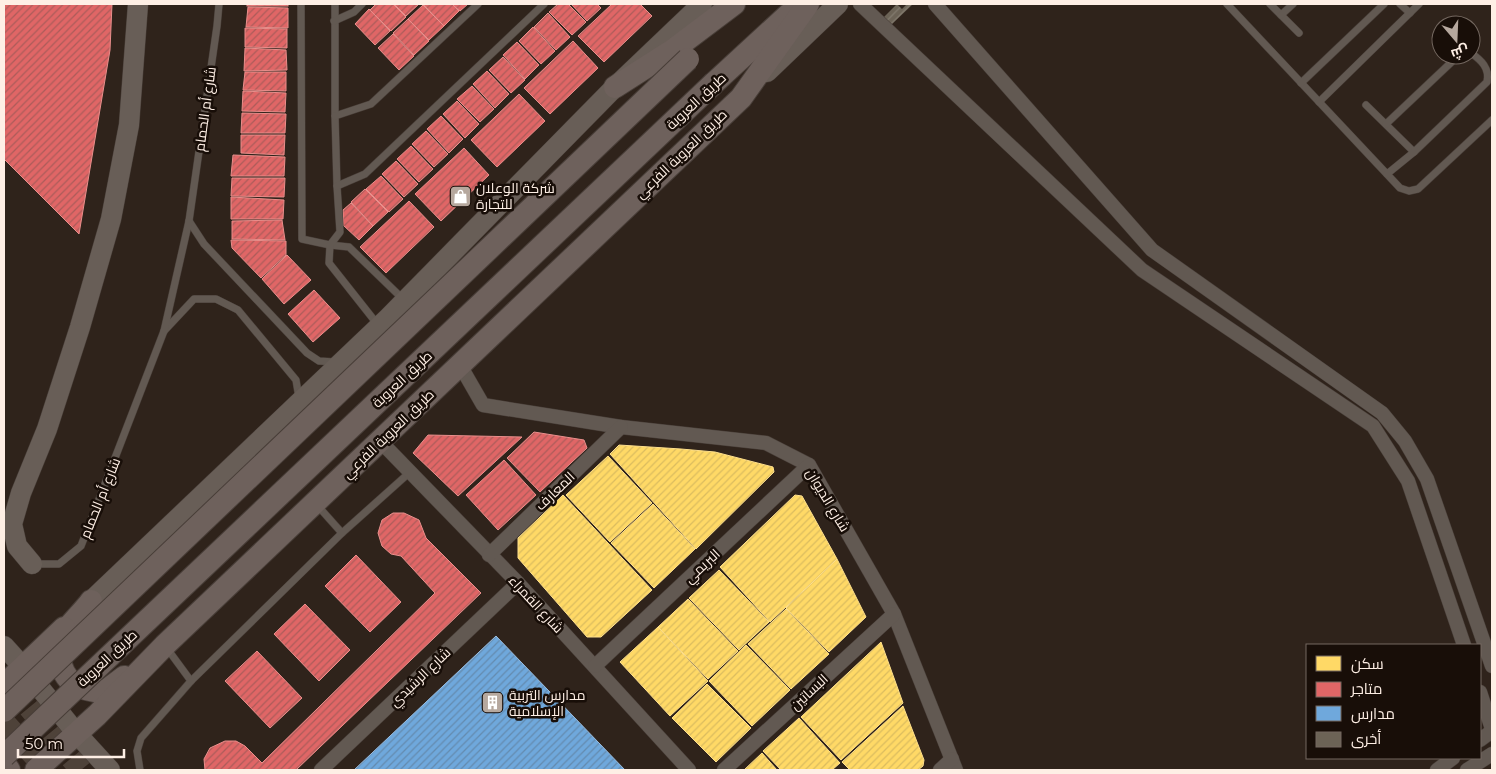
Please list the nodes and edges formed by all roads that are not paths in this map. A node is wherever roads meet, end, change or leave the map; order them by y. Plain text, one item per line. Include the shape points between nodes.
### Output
1 (138, 4) edge
2 (218, 4) edge
3 (301, 4) edge
4 (335, 4) edge
5 (362, 4) edge
6 (478, 4) edge
7 (544, 4) edge
8 (702, 4) edge
9 (734, 4) edge
10 (746, 4) edge
11 (800, 4) edge
12 (808, 4) edge
13 (838, 4) edge
14 (860, 4) edge
15 (935, 4) edge
16 (1227, 4) edge
17 (1270, 4) edge
18 (1293, 4) edge
19 (1384, 4) edge
20 (1400, 4) edge
21 (1419, 4) edge
22 (1410, 13) junction
23 (1281, 15) junction
24 (334, 21) junction
25 (1299, 33) dead end
26 (1481, 61) edge
27 (1448, 65) edge
28 (1301, 83) junction
29 (615, 87) junction
30 (741, 98) junction
31 (1319, 102) junction
32 (1366, 105) dead end
33 (335, 116) junction
34 (1492, 120) edge
35 (1386, 124) junction
36 (1414, 152) junction
37 (1387, 174) junction
38 (337, 186) junction
39 (189, 221) junction
40 (330, 245) junction
41 (405, 300) junction
42 (379, 327) junction
43 (164, 331) junction
44 (341, 362) junction
45 (460, 365) junction
46 (300, 401) junction
47 (621, 427) junction
48 (380, 441) junction
49 (809, 465) junction
50 (409, 473) junction
51 (315, 503) junction
52 (342, 533) junction
53 (489, 555) junction
54 (32, 564) joint
55 (518, 584) junction
56 (92, 602) junction
57 (894, 614) junction
58 (1464, 644) edge
59 (165, 645) junction
60 (4, 646) edge
61 (595, 666) junction
62 (1492, 666) edge
63 (23, 667) junction
64 (191, 681) junction
65 (4, 685) edge
66 (1481, 695) edge
67 (4, 711) edge
68 (1492, 730) edge
69 (77, 734) junction
70 (1481, 739) edge
71 (1492, 754) edge
72 (4, 756) edge
73 (1452, 759) edge
74 (4, 763) edge
75 (954, 764) edge
76 (9, 770) edge
77 (36, 770) edge
78 (110, 770) edge
79 (140, 770) edge
80 (322, 770) edge
81 (689, 770) edge
82 (724, 770) edge
83 (940, 770) edge
84 (1437, 770) edge
85 (1467, 770) edge

1 - 54 street, شارع أم الحمام via 128,125 111,219 50,420 21,492 12,524 17,546
2 - 39 lane, شارع أم الحمام
3 - 40 lane via 302,239
4 - 24 lane
5 - 24 lane via 354,12
6 - 33 lane via 371,104
7 - 38 lane via 365,174
8 - 29 street
9 - 29 main road via 673,50
10 - 67 main road, bridge
11 - 72 main road, طريق العروبة, bridge
12 - 30 main road, طريق العروبة الفرعي
13 - 30 street, طريق العروبة الفرعي
14 - 58 street via 1142,270 1373,426 1408,481
15 - 62 street via 1152,250 1382,413 1405,442 1427,479
16 - 28 lane
17 - 23 lane
18 - 23 lane
19 - 28 lane
20 - 22 lane
21 - 22 lane
22 - 31 lane
23 - 25 lane
24 - 33 lane
26 - 36 lane via 1489,74 1488,82
27 - 35 lane
28 - 31 lane
29 - 41 street
30 - 45 main road, طريق العروبة الفرعي
31 - 37 lane
32 - 35 lane
33 - 38 lane
34 - 37 lane via 1418,189 1400,188
35 - 36 lane
36 - 37 lane
38 - 40 lane via 340,232
39 - 43 lane, شارع أم الحمام
39 - 44 lane via 204,244 307,353 319,361
40 - 41 lane via 349,247
40 - 42 lane via 329,264
41 - 42 street
42 - 44 street
43 - 46 lane via 194,299 216,299 238,310 296,380
43 - 54 lane, شارع أم الحمام via 81,546 59,564
44 - 46 street
45 - 47 street, شارع الديوان via 483,405
45 - 48 main road, طريق العروبة الفرعي
46 - 56 street
47 - 49 street, شارع الديوان via 766,443
47 - 53 street, المعارف
48 - 50 street, شارع القمراء
48 - 51 main road, طريق العروبة الفرعي
49 - 57 street, شارع الديوان
49 - 61 street, البريمي
50 - 52 lane
50 - 53 street, شارع القمراء
51 - 52 lane
51 - 59 main road, طريق العروبة الفرعي
52 - 64 lane
53 - 55 street, شارع القمراء
55 - 61 street, شارع القمراء
55 - 80 street, شارع الرشيدي
56 - 59 main road via 59,640 58,649 62,669 70,680 86,690 104,692
56 - 63 main road
57 - 75 street, شارع الديوان
57 - 82 street, البساتين
59 - 64 lane
59 - 69 main road, طريق العروبة الفرعي
60 - 63 street
61 - 81 street, شارع القمراء
63 - 65 main road
63 - 69 street
64 - 79 lane via 140,738 137,751
66 - 68 street
68 - 70 street
69 - 77 main road, طريق العروبة الفرعي
69 - 78 street
71 - 85 street
73 - 84 street
74 - 76 main road
75 - 83 street

